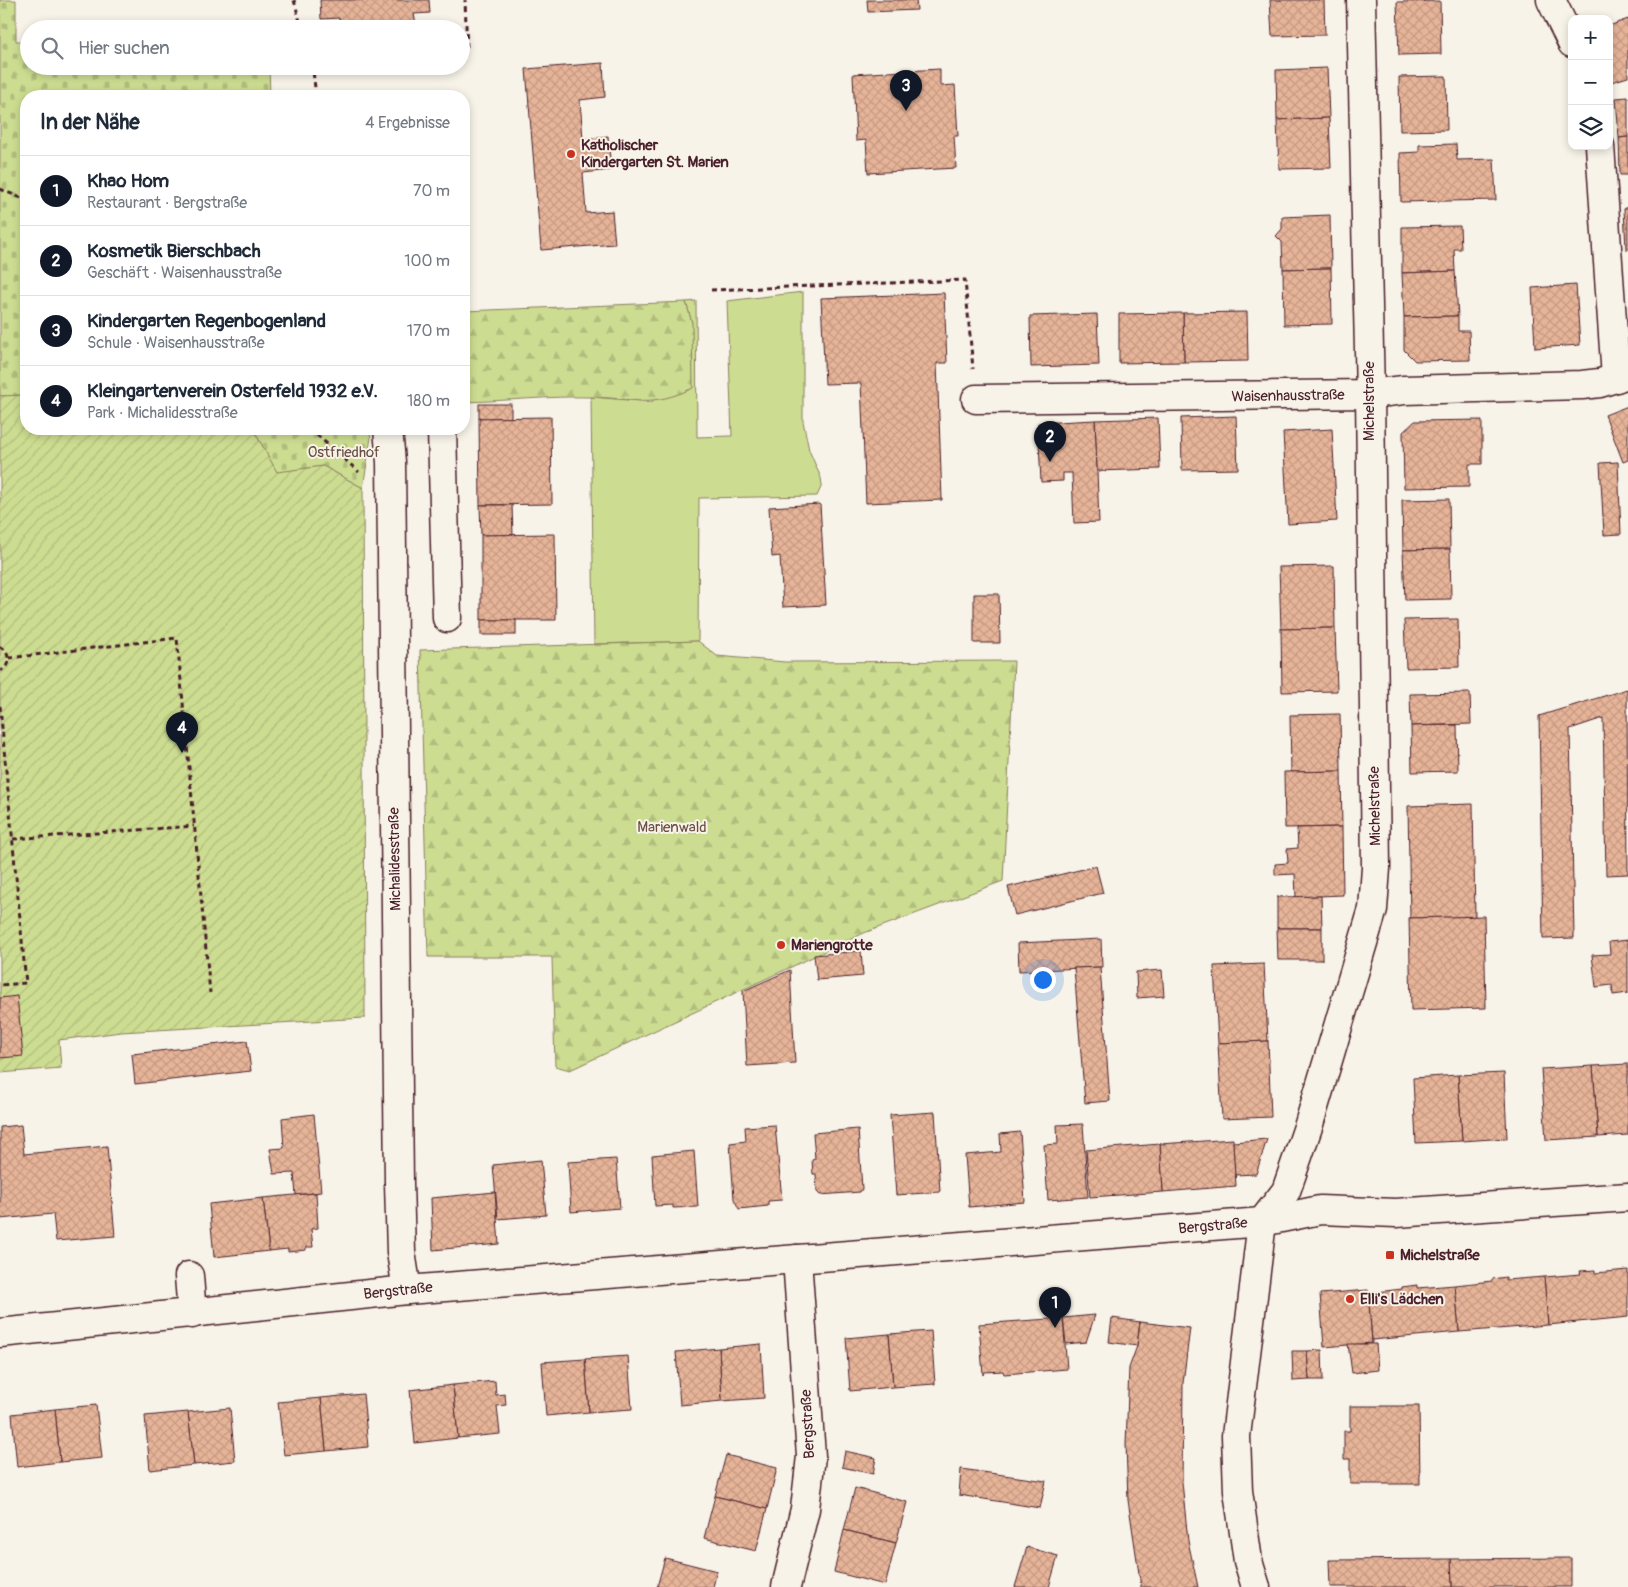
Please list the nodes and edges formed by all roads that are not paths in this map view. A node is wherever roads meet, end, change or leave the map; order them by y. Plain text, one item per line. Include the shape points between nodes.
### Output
1 (1361, 0) edge
2 (1551, 0) edge
3 (1568, 35) edge
4 (1600, 150) edge
5 (1622, 376) edge
6 (1370, 394) junction
7 (976, 400) road end
8 (388, 435) edge
9 (442, 435) edge
10 (447, 618) dead end
11 (1628, 1197) edge
12 (1262, 1222) junction
13 (797, 1259) junction
14 (189, 1276) dead end
15 (407, 1290) junction
16 (192, 1314) junction
17 (0, 1333) edge
18 (786, 1587) edge
19 (1256, 1587) edge

1 - 6 street, Michelstraße
2 - 3 street
4 - 5 street
5 - 6 street, Waisenhausstraße via 1582,385 1404,390
6 - 7 street, Waisenhausstraße
6 - 12 street, Michelstraße via 1376,868 1373,909 1286,1191
8 - 15 street, Michalidesstraße via 392,500 399,1184 401,1252
9 - 10 street
11 - 12 street, Bergstraße via 1396,1213 1320,1210
12 - 13 street, Bergstraße
12 - 19 street via 1236,1436 1238,1491 1248,1561
13 - 15 street, Bergstraße
13 - 18 street, Bergstraße via 811,1456 805,1509
14 - 16 street
15 - 16 street, Bergstraße
16 - 17 street, Bergstraße

